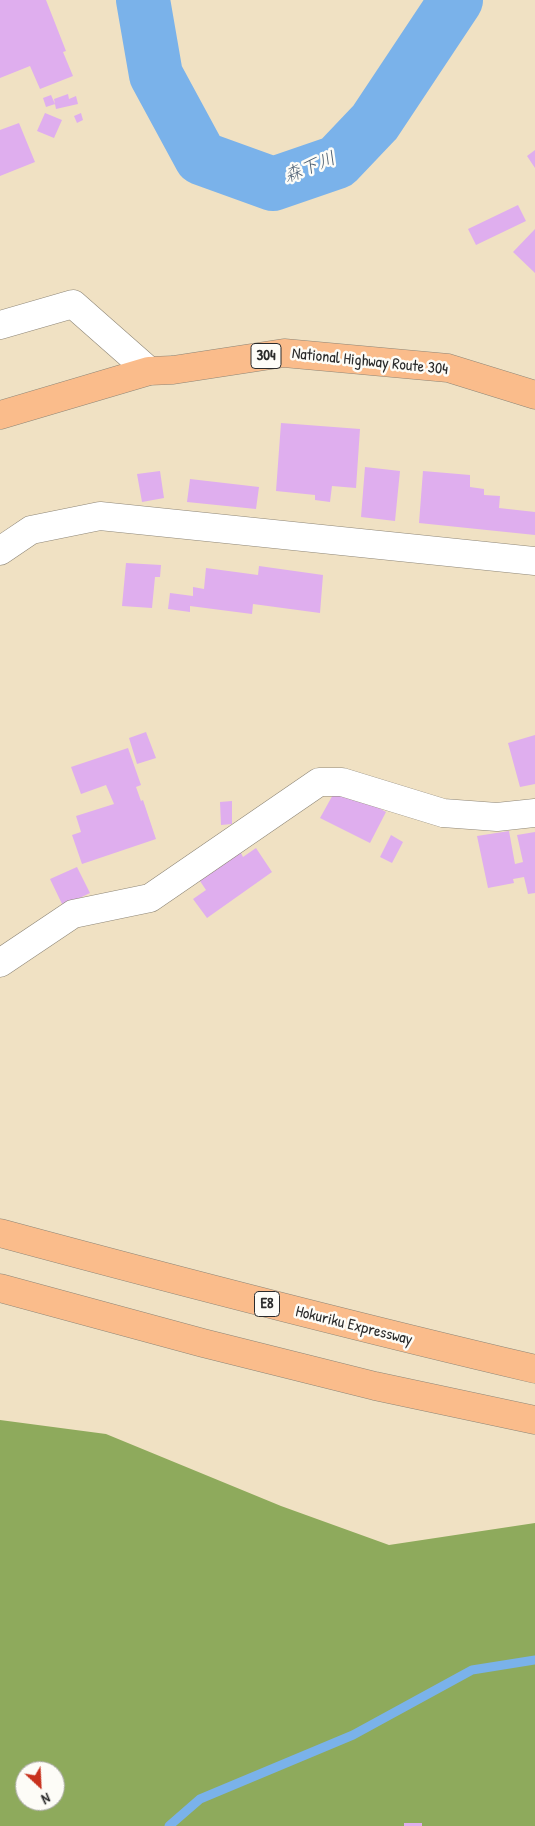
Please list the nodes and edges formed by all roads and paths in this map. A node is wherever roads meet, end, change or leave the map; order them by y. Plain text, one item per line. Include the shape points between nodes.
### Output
1 (0, 325) edge
2 (149, 371) junction
3 (535, 395) edge
4 (0, 416) edge
5 (0, 551) edge
6 (535, 561) edge
7 (535, 812) edge
8 (0, 962) edge
9 (0, 1233) edge
10 (0, 1288) edge
11 (535, 1368) edge
12 (535, 1420) edge

1 - 2 street via 73,304
2 - 3 highway, National Highway Route 304 / 304 via 284,353 448,368
2 - 4 highway, National Highway Route 304 / 304
5 - 6 street via 31,530 100,516
7 - 8 street via 497,817 443,812 342,782 319,782 150,898 73,914
9 - 11 highway, Hokuriku Expressway / E8 via 213,1291
10 - 12 highway via 376,1386

